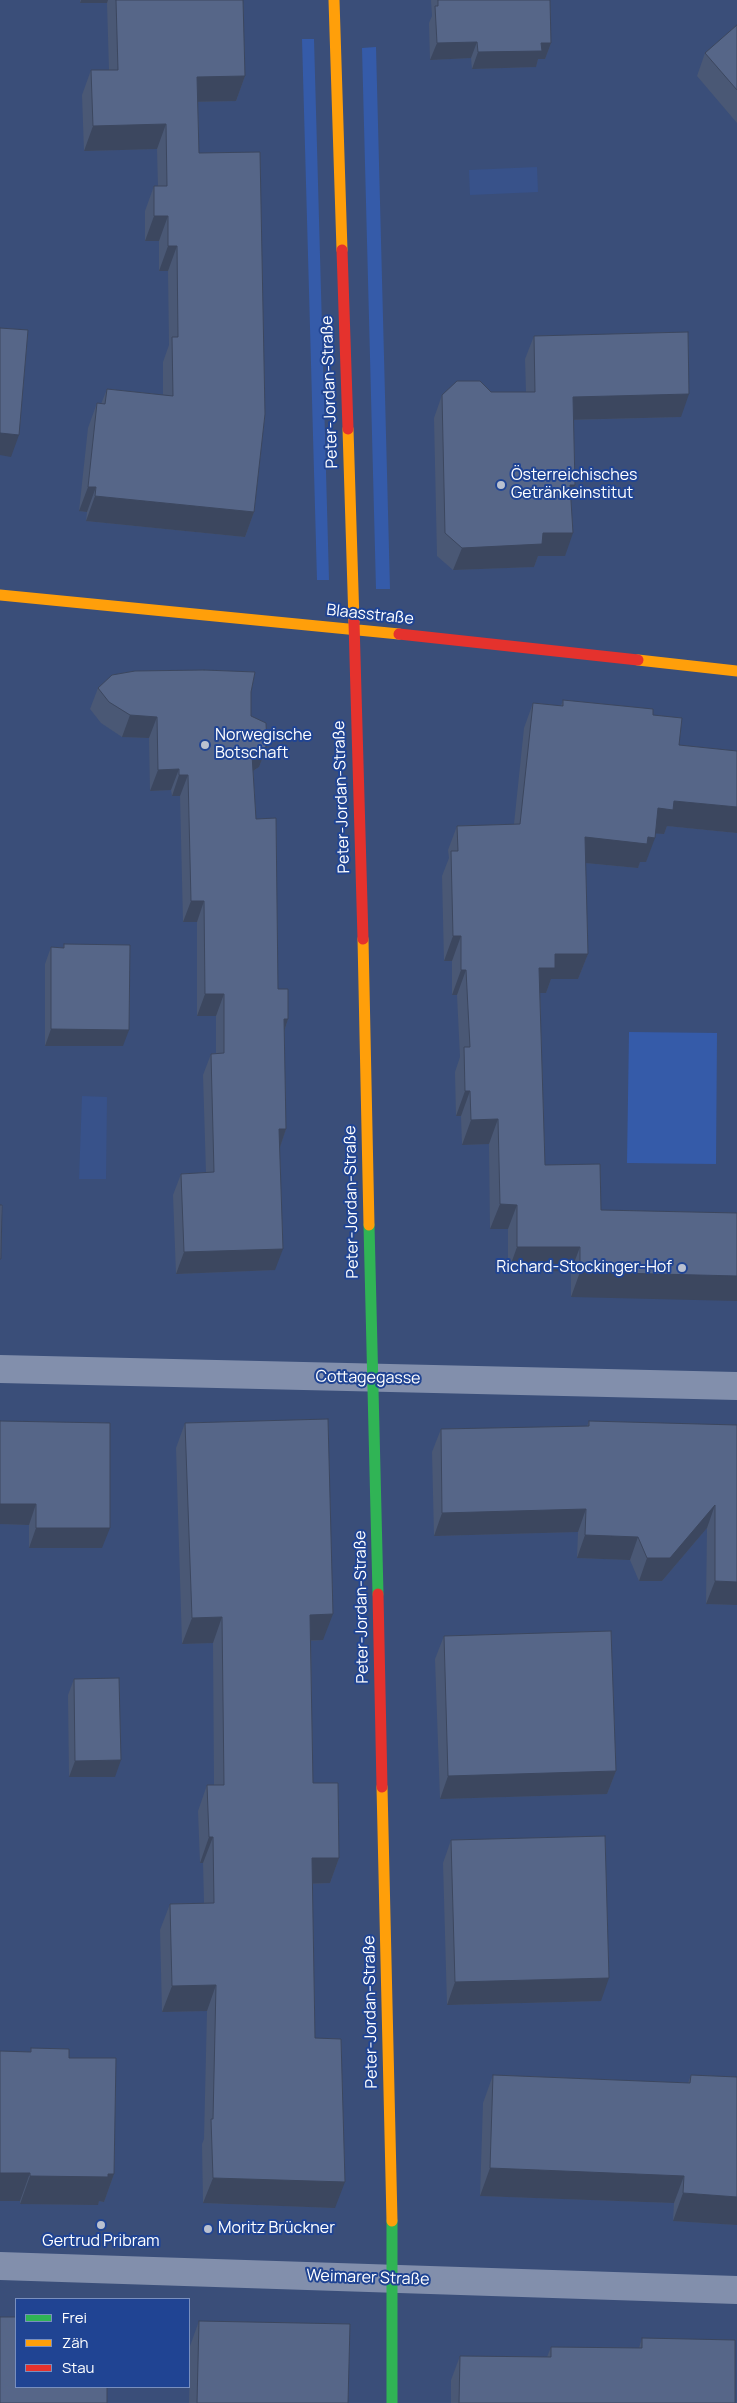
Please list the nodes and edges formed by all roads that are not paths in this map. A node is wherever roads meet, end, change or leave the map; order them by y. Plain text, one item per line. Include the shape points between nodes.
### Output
1 (334, 0) edge
2 (0, 595) edge
3 (353, 629) junction
4 (737, 671) edge
5 (0, 1370) edge
6 (373, 1378) junction
7 (737, 1386) edge
8 (0, 2266) edge
9 (393, 2279) junction
10 (737, 2290) edge
11 (392, 2403) edge

1 - 3 street, Peter-Jordan-Straße
2 - 3 street, Blaasstraße
3 - 4 street, Blaasstraße
3 - 6 street, Peter-Jordan-Straße
5 - 6 street, Cottagegasse
6 - 7 street, Cottagegasse
6 - 9 street, Peter-Jordan-Straße
8 - 9 street, Weimarer Straße
9 - 10 street, Weimarer Straße
9 - 11 street, Peter-Jordan-Straße

